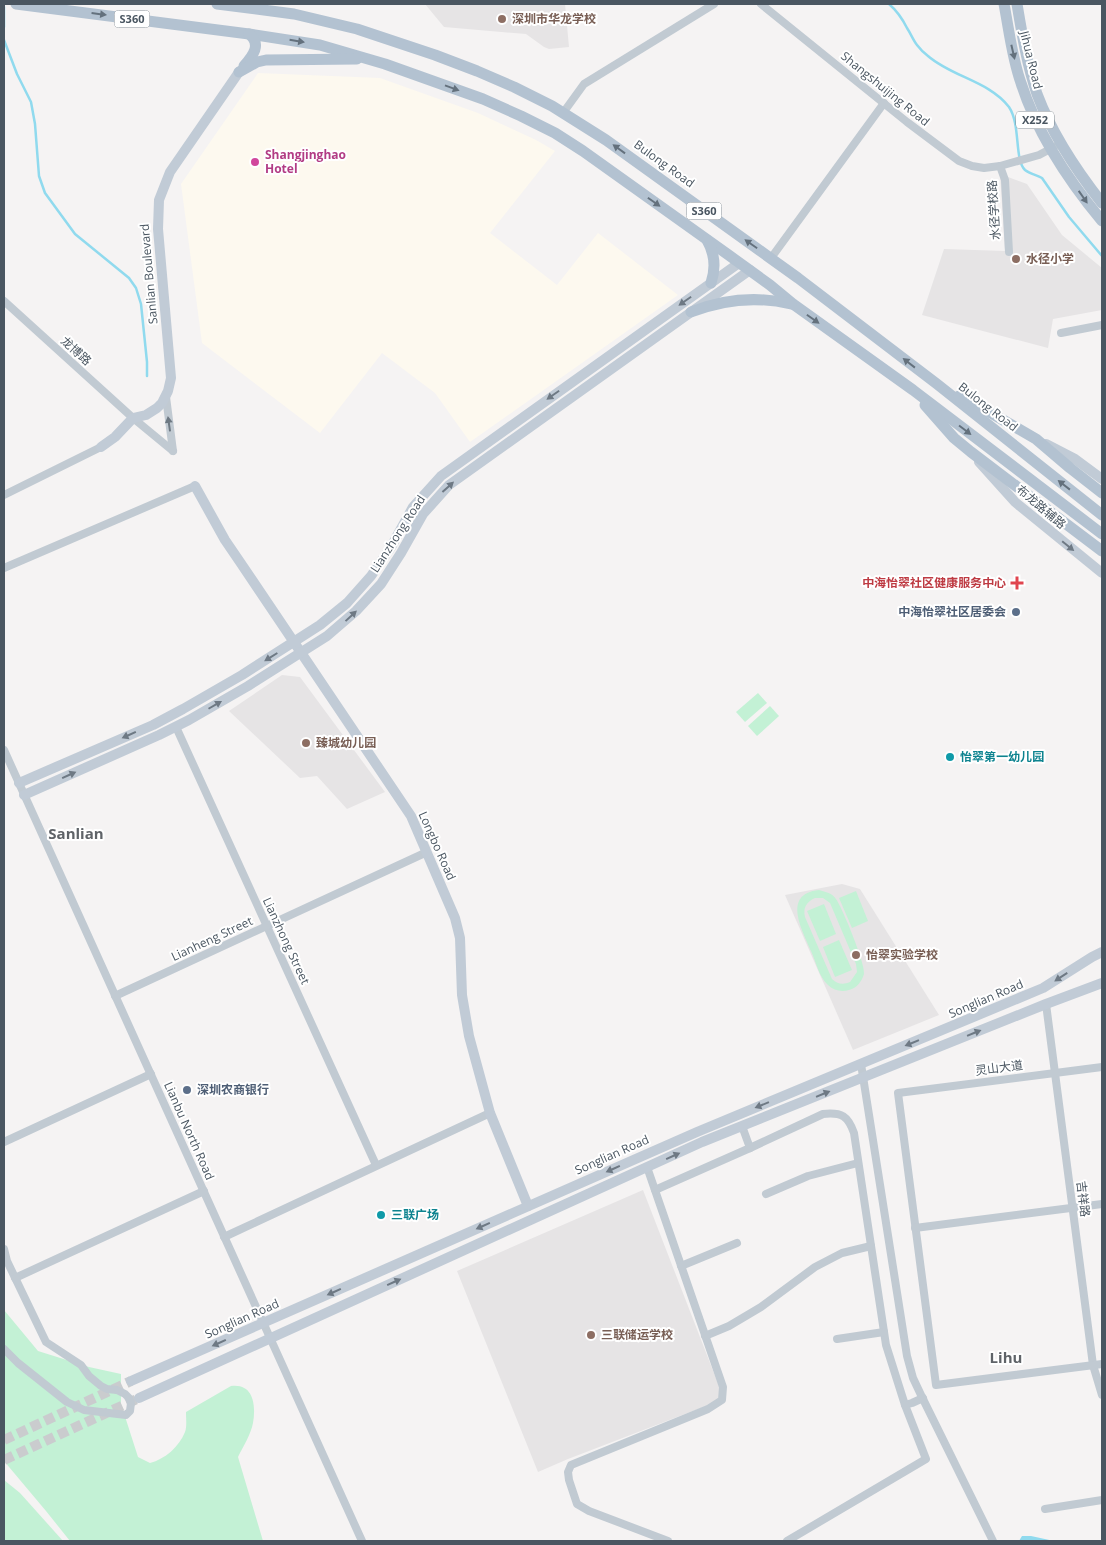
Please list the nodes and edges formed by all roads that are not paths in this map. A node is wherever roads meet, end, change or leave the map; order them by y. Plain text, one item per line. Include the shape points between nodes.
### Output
1 (16, 4) edge
2 (217, 4) edge
3 (283, 4) edge
4 (714, 4) edge
5 (761, 4) edge
6 (1004, 4) edge
7 (1017, 4) edge
8 (316, 18) junction
9 (249, 34) junction
10 (378, 62) junction
11 (239, 72) junction
12 (884, 103) junction
13 (563, 113) junction
14 (1056, 145) junction
15 (1003, 166) junction
16 (1102, 203) edge
17 (1102, 221) edge
18 (706, 238) junction
19 (1009, 252) dead end
20 (771, 258) junction
21 (739, 262) junction
22 (750, 270) junction
23 (711, 283) junction
24 (4, 301) edge
25 (793, 304) junction
26 (690, 312) junction
27 (1102, 325) edge
28 (1061, 333) dead end
29 (937, 384) junction
30 (912, 390) junction
31 (166, 397) junction
32 (133, 418) junction
33 (1036, 439) junction
34 (102, 447) joint
35 (971, 452) junction
36 (1102, 479) edge
37 (195, 486) joint
38 (1102, 492) edge
39 (4, 495) edge
40 (1102, 515) edge
41 (1102, 534) edge
42 (1102, 551) edge
43 (4, 568) edge
44 (1102, 573) edge
45 (294, 642) junction
46 (300, 652) junction
47 (176, 726) junction
48 (4, 750) edge
49 (19, 784) junction
50 (24, 794) junction
51 (427, 852) junction
52 (267, 926) junction
53 (1102, 952) edge
54 (1102, 983) edge
55 (115, 996) junction
56 (1046, 1004) junction
57 (861, 1064) junction
58 (1102, 1067) edge
59 (1055, 1073) junction
60 (150, 1074) junction
61 (864, 1077) junction
62 (490, 1113) junction
63 (742, 1126) junction
64 (4, 1142) edge
65 (750, 1148) junction
66 (858, 1163) junction
67 (376, 1165) junction
68 (647, 1168) junction
69 (655, 1190) junction
70 (204, 1192) junction
71 (766, 1194) dead end
72 (1102, 1204) edge
73 (528, 1206) junction
74 (1073, 1208) junction
75 (915, 1228) junction
76 (224, 1237) junction
77 (737, 1243) dead end
78 (871, 1246) junction
79 (4, 1249) edge
80 (681, 1266) junction
81 (15, 1278) junction
82 (263, 1323) junction
83 (884, 1332) junction
84 (705, 1336) junction
85 (270, 1338) junction
86 (837, 1339) dead end
87 (4, 1349) edge
88 (1102, 1364) edge
89 (1093, 1365) junction
90 (131, 1381) tunnel mouth
91 (1102, 1395) edge
92 (139, 1398) tunnel mouth
93 (923, 1398) junction
94 (905, 1405) junction
95 (1102, 1500) edge
96 (1045, 1509) dead end
97 (362, 1541) edge
98 (668, 1541) edge
99 (787, 1541) edge
100 (993, 1541) edge

1 -> 9 main road, S360
2 - 8 main road, Bulong Road / S360
3 - 8 main road
4 - 13 street via 584,84
5 - 12 street, Shangshuijing Road
6 -> 14 main road, Jihua Road / X252 via 1020,82 1035,120
7 - 14 main road, Jihua Road / X252 via 1025,54
8 - 13 main road, Bulong Road / S360 via 464,66
9 -> 10 main road, S360 via 320,45
9 - 11 main road via 256,43 255,52
10 - 11 main road via 266,60
10 -> 18 main road, S360 via 482,99 540,125 583,151
11 - 31 street, Sanlian Boulevard via 170,172 159,200 158,229 170,378
12 - 15 street, Shangshuijing Road via 958,160 984,168
12 - 20 street
20 -> 13 main road, Bulong Road / S360
14 - 15 street, Shangshuijing Road via 1039,155
14 - 16 main road, Jihua Road / X252
14 -> 17 main road, Jihua Road / X252 via 1060,163
15 - 19 street, 水径学校路
18 - 21 main road, S360
18 - 23 main road via 715,263
29 -> 20 main road, Bulong Road / S360
21 - 22 main road, S360
21 - 23 street, Lianzhong Road
22 - 25 main road, S360
22 - 26 street, Lianzhong Road
23 -> 45 street, Lianzhong Road via 441,476 413,507 381,562 359,590 320,626
24 - 32 street, 龙博路
25 - 26 main road via 741,299
25 -> 30 main road, S360
46 -> 26 street, Lianzhong Road via 327,636 368,598 392,568 423,514 449,485
27 - 28 street
29 - 33 main road
40 -> 29 main road, Bulong Road / S360
30 - 35 main road
30 -> 41 main road, S360
31 - 32 street via 152,412
32 -> 31 street via 173,451
32 - 34 street
33 - 36 street via 1075,459
33 - 38 main road
34 - 39 street
35 - 42 main road
35 -> 44 street, 布龙路辅路 via 1014,502
37 - 43 street
37 - 45 street, Longbo Road via 226,540
45 - 46 street, Longbo Road
45 -> 49 street, Lianzhong Road via 213,693 153,724
47 -> 46 street, Lianzhong Road
46 - 51 street, Longbo Road via 411,816
50 -> 47 street, Lianzhong Road
47 - 52 street, Lianzhong Street
48 - 49 street, Lianbu North Road
49 - 50 street, Lianbu North Road
50 - 55 street, Lianbu North Road
51 - 52 street, Lianheng Street
51 - 62 street, Longbo Road via 458,927 466,1022
52 - 55 street, Lianheng Street
52 - 67 street, Lianzhong Street
53 -> 57 street, Songlian Road via 1043,988
54 - 56 street, Songlian Road
55 - 60 street, Lianbu North Road
56 - 59 street, 吉祥路
61 -> 56 street, Songlian Road
57 - 61 street
57 -> 73 street, Songlian Road
58 - 59 street, 灵山大道
59 - 74 street, 吉祥路
59 - 75 street, 灵山大道 via 898,1093
60 - 64 street
60 - 70 street, Lianbu North Road
63 -> 61 street, Songlian Road
61 - 93 street via 907,1356
62 - 67 street
62 - 73 street, Longbo Road
63 - 65 street
68 -> 63 street, Songlian Road
65 - 66 street via 823,1114 835,1113 850,1122
65 - 69 street
66 - 71 street via 808,1176
66 - 78 street
67 - 76 street
68 - 69 street
85 -> 68 street, Songlian Road
69 - 80 street
70 - 76 street, Lianbu North Road
70 - 81 street
72 - 74 street
73 -> 82 street, Songlian Road
74 - 75 street
74 - 89 street, 吉祥路
75 - 89 street via 936,1385
76 - 82 street, Lianbu North Road
77 - 80 street
78 - 83 street
78 - 84 street via 842,1253 815,1267 762,1307
79 - 81 street
80 - 84 street
81 - 87 street via 46,1342 80,1365 101,1386 125,1394 131,1403 130,1412 126,1415 84,1410 67,1402
82 - 85 street, Lianbu North Road
82 -> 90 street, Songlian Road
83 - 86 street
83 - 94 street
84 - 98 street via 723,1387 722,1400 708,1409 571,1465 568,1472 577,1504
85 - 92 street, Songlian Road
85 - 97 street, Lianbu North Road
88 - 89 street
89 - 91 street, 吉祥路
93 - 94 street
93 - 100 street
94 - 99 street via 926,1459
95 - 96 street

